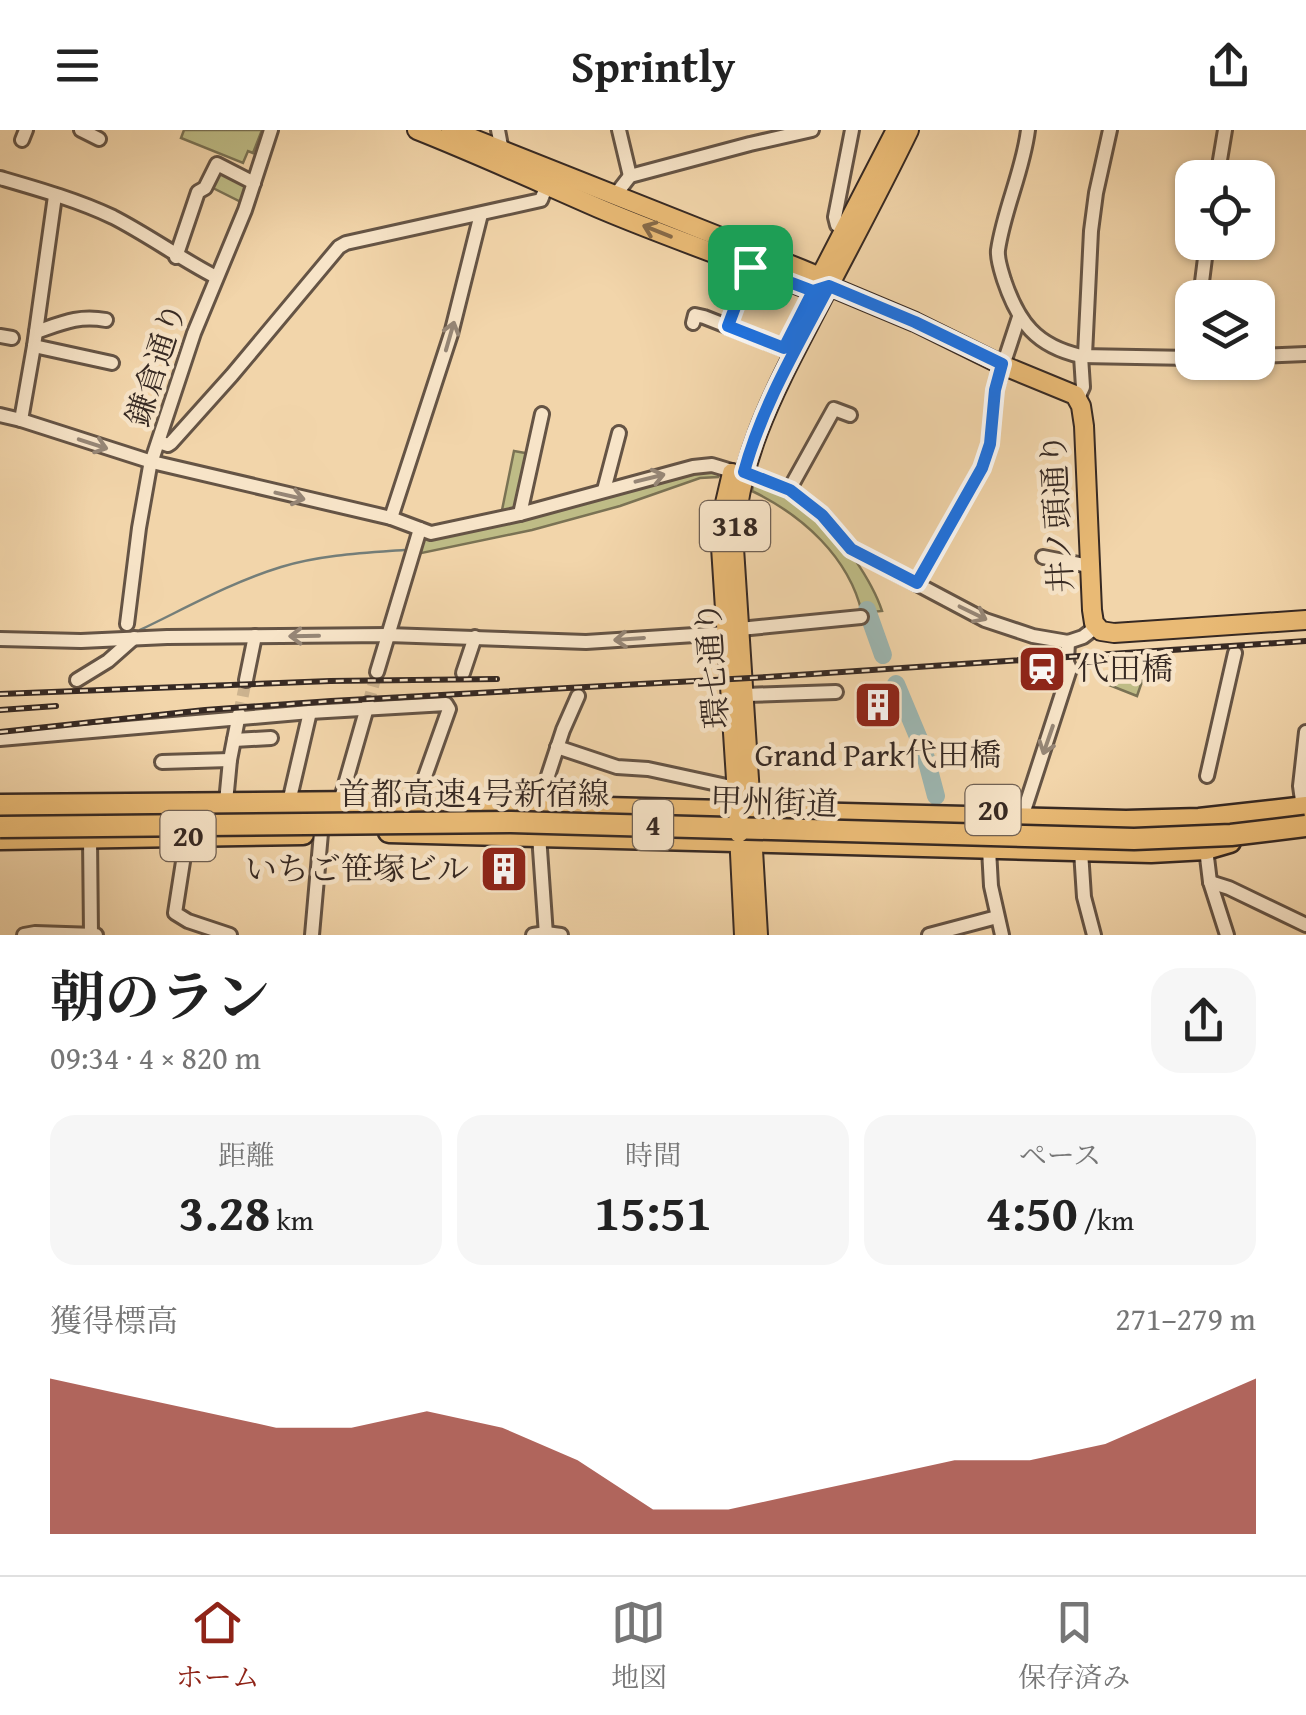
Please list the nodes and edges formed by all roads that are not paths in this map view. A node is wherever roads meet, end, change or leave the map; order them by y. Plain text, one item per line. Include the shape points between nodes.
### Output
1 (81, 130) edge
2 (272, 130) edge
3 (417, 130) edge
4 (451, 130) edge
5 (498, 130) edge
6 (619, 130) edge
7 (812, 130) edge
8 (852, 130) edge
9 (896, 130) edge
10 (909, 130) edge
11 (1028, 130) edge
12 (1110, 130) edge
13 (1224, 130) edge
14 (99, 139) dead end
15 (502, 151) junction
16 (1220, 160) edge
17 (630, 176) junction
18 (0, 178) edge
19 (254, 182) junction
20 (547, 184) junction
21 (616, 194) junction
22 (55, 196) junction
23 (481, 214) junction
24 (845, 229) junction
25 (704, 230) junction
26 (176, 256) junction
27 (728, 259) junction
28 (750, 267) junction
29 (216, 277) junction
30 (820, 284) junction
31 (1018, 318) junction
32 (106, 320) dead end
33 (693, 324) dead end
34 (728, 326) junction
35 (35, 339) junction
36 (784, 348) junction
37 (1306, 354) edge
38 (1275, 355) edge
39 (1083, 356) junction
40 (1175, 356) edge
41 (112, 363) dead end
42 (1002, 364) junction
43 (1078, 398) junction
44 (542, 414) dead end
45 (0, 415) edge
46 (850, 415) dead end
47 (21, 420) junction
48 (619, 433) dead end
49 (159, 442) junction
50 (152, 462) junction
51 (738, 472) junction
52 (604, 490) junction
53 (790, 490) junction
54 (520, 514) junction
55 (391, 518) junction
56 (418, 534) junction
57 (1043, 557) dead end
58 (1089, 566) junction
59 (917, 583) junction
60 (861, 617) dead end
61 (1306, 620) edge
62 (127, 624) dead end
63 (1096, 627) junction
64 (733, 631) junction
65 (255, 636) junction
66 (388, 636) junction
67 (134, 638) junction
68 (475, 638) junction
69 (111, 639) junction
70 (0, 640) edge
71 (1068, 642) junction
72 (1235, 653) dead end
73 (108, 662) junction
74 (377, 672) tunnel mouth
75 (464, 673) dead end
76 (77, 680) dead end
77 (246, 680) tunnel mouth
78 (836, 692) dead end
79 (745, 695) junction
80 (578, 696) dead end
81 (367, 707) junction
82 (310, 712) junction
83 (239, 716) junction
84 (1306, 732) edge
85 (271, 738) dead end
86 (0, 739) edge
87 (234, 740) junction
88 (557, 747) junction
89 (230, 760) junction
90 (162, 762) dead end
91 (1207, 776) dead end
92 (418, 796) junction
93 (541, 797) junction
94 (226, 802) junction
95 (289, 802) junction
96 (340, 802) junction
97 (363, 802) junction
98 (742, 803) junction
99 (0, 805) edge
100 (1024, 811) junction
101 (1305, 814) edge
102 (1235, 815) junction
103 (0, 816) edge
104 (0, 827) edge
105 (377, 832) junction
106 (321, 833) junction
107 (1306, 834) edge
108 (187, 836) junction
109 (539, 836) junction
110 (0, 838) edge
111 (90, 838) junction
112 (746, 838) junction
113 (1230, 842) junction
114 (988, 849) junction
115 (1206, 849) junction
116 (1080, 850) junction
117 (1210, 882) junction
118 (997, 917) junction
119 (1306, 925) edge
120 (186, 928) edge
121 (70, 934) edge
122 (94, 934) edge
123 (542, 934) edge
124 (1223, 934) edge
125 (24, 935) edge
126 (230, 935) edge
127 (312, 935) edge
128 (561, 935) edge
129 (744, 935) edge
130 (758, 935) edge
131 (929, 935) edge
132 (1002, 935) edge
133 (1094, 935) edge

1 - 14 street
2 - 19 street, 鎌倉通り
3 - 20 main road, 井ノ頭通り
4 - 15 main road, 井ノ頭通り
5 - 15 street
6 - 17 street
7 - 17 street
8 - 24 street via 835,217
9 - 24 main road, 環七通り / 318
10 - 30 main road, 環七通り / 318
11 - 31 street via 998,254
12 - 39 street via 1091,231
13 - 16 street
15 - 21 main road, 井ノ頭通り
17 - 21 street
18 - 22 street
19 - 26 street via 217,164 198,192
19 - 29 street, 鎌倉通り
20 - 23 street via 540,200
27 -> 20 main road, 井ノ頭通り
21 - 25 main road, 井ノ頭通り
22 - 26 street via 115,218
22 - 35 street
23 - 49 street via 339,247 171,443
55 -> 23 street via 451,334
24 - 30 main road, 環七通り / 318
25 - 27 main road via 733,250
25 - 30 main road, 井ノ頭通り
26 - 29 street
27 - 28 main road, 井ノ頭通り
28 - 30 main road, 井ノ頭通り
28 - 34 street
29 - 49 street, 鎌倉通り
30 - 36 main road, 環七通り / 318
30 - 42 main road, 井ノ頭通り
30 - 51 main road, 環七通り / 318
31 - 39 street via 1052,348
31 - 42 street
32 - 35 street via 68,320
33 - 34 street via 695,315
34 - 36 street
35 - 41 street
35 - 47 street
36 - 51 main road, 環七通り / 318 via 747,424
37 - 38 street
39 - 40 street
39 - 43 street
42 - 43 main road, 井ノ頭通り
42 - 59 street via 982,468
43 - 58 main road, 井ノ頭通り
44 - 54 street
45 - 47 street
46 - 53 street via 834,409
47 -> 50 street
48 - 52 street
49 - 50 street, 鎌倉通り
50 -> 55 street
50 - 62 street, 鎌倉通り
52 -> 51 street via 706,465
51 - 53 street
51 - 64 main road, 環七通り / 318 via 726,492 722,532
52 - 54 street
53 - 59 street via 851,549
54 - 56 street
55 - 56 street
56 - 66 street
57 - 58 street
58 - 63 main road, 井ノ頭通り
59 -> 71 street via 985,620
60 - 64 street
61 - 63 main road, 井ノ頭通り via 1114,633
63 - 71 street
64 -> 68 street via 586,642
64 - 79 main road, 環七通り / 318
64 - 98 main road, 環七通り / 318
66 -> 65 street
65 - 67 street
65 - 77 street
66 - 68 street
66 - 74 street
67 - 69 street
67 - 73 street
68 - 75 street
69 - 70 street
69 - 73 street
71 -> 100 street via 1070,669
72 - 91 street
73 - 76 street
78 - 79 street
79 - 98 main road, 環七通り / 318
80 - 88 street
81 - 82 street
81 - 92 street via 449,709
81 - 96 street
82 - 83 street
82 - 95 street
83 - 86 street
83 - 87 street
84 - 101 street via 1300,786
85 - 87 street
87 - 89 street
88 - 93 street
88 - 98 street via 648,769
89 - 90 street
89 - 94 street
92 - 93 highway, 20
92 - 97 highway, 20
93 - 98 highway, 20
94 - 95 highway, 甲州街道 / 20
94 - 99 highway, 甲州街道 / 20
95 - 96 highway, 甲州街道 / 20
96 - 97 highway, 甲州街道 / 20
97 - 102 highway, 甲州街道 / 20 via 1126,821
98 - 100 highway, 20
98 - 112 main road, 環七通り / 318, bridge
100 - 102 highway, 20
101 - 102 highway, 甲州街道 / 20
101 - 103 highway, 首都高速4号新宿線 / 4 via 1134,828 510,811
101 - 104 highway, 首都高速4号新宿線 / 4, bridge via 1231,835 1134,839 510,822
105 - 106 highway, 甲州街道 / 20
105 - 109 highway
105 - 113 highway, 甲州街道 / 20 via 470,826
106 - 108 highway, 甲州街道 / 20
106 - 127 street
107 - 113 highway, 甲州街道 / 20
108 - 111 highway, 甲州街道 / 20
108 - 120 street via 174,914
109 - 112 highway
109 - 123 street
110 - 111 highway, 甲州街道 / 20
111 - 122 street
112 - 114 highway
112 - 129 main road, 環七通り / 318
112 - 130 main road, 環七通り / 318
113 - 115 highway
114 - 116 highway
114 - 118 street
115 - 116 highway
115 - 117 street
116 - 133 street
117 - 119 street
117 - 124 street
118 - 131 street
118 - 132 street
120 - 126 street
121 - 122 street
121 - 125 street
123 - 128 street

